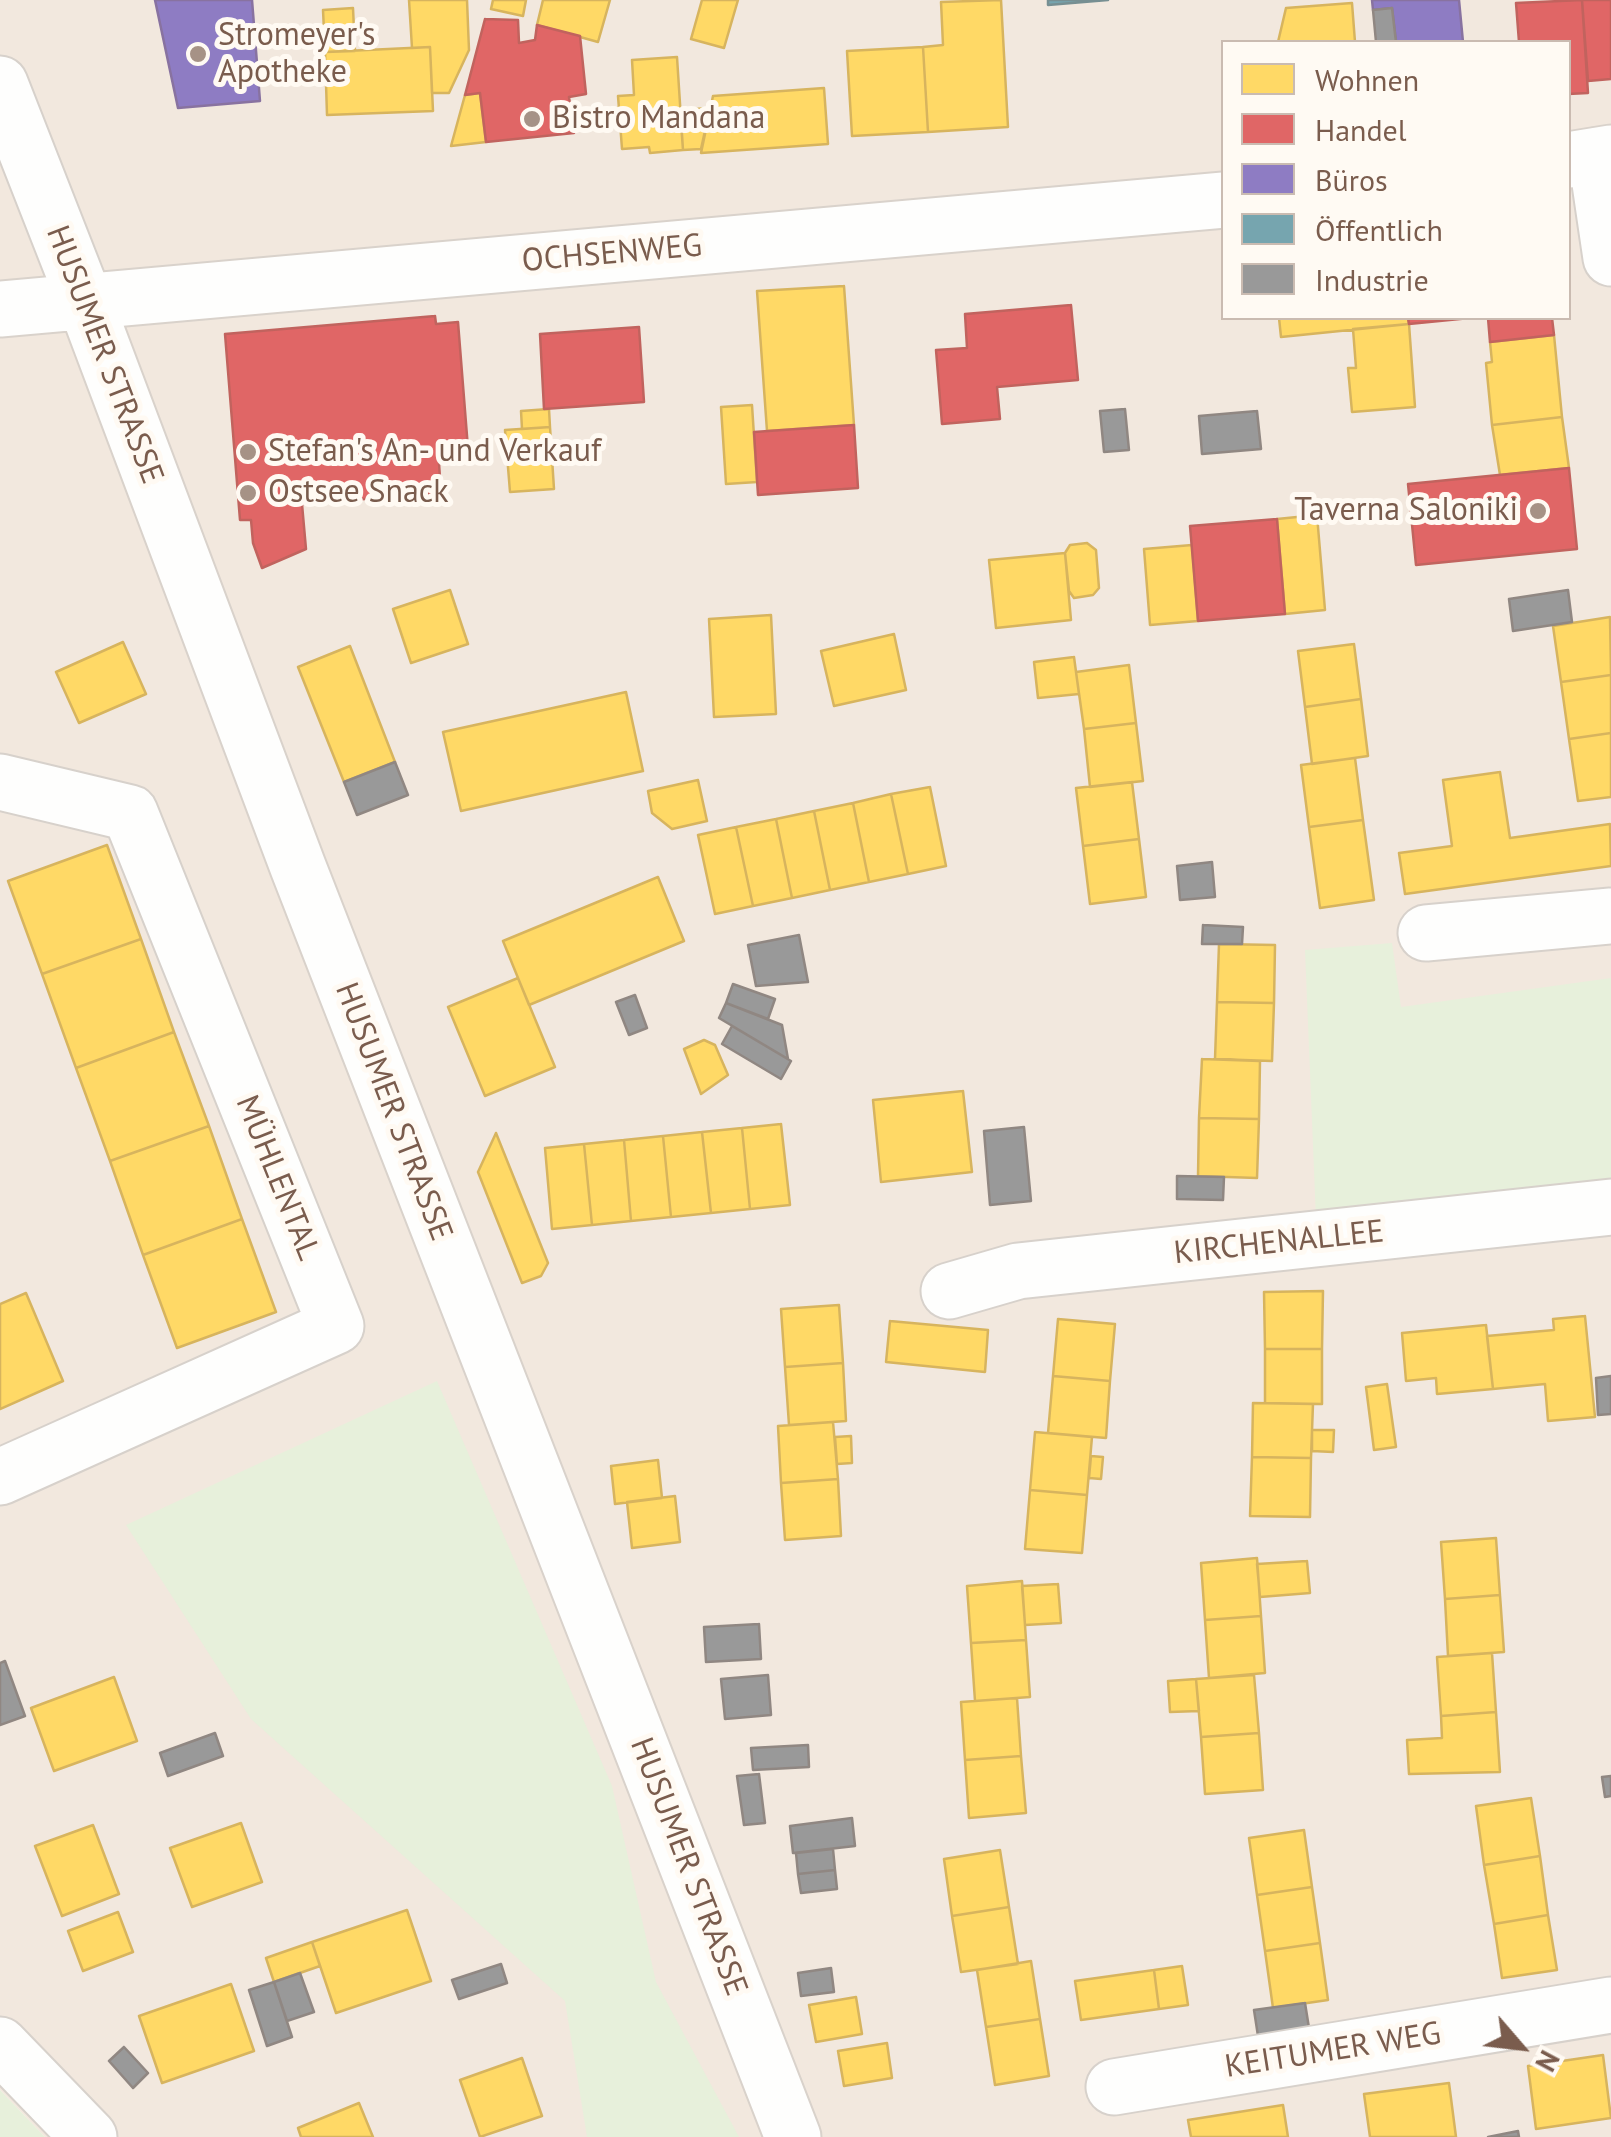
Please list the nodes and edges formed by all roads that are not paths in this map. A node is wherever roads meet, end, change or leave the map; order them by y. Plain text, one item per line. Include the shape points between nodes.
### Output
1 (0, 84) edge
2 (1592, 156) edge
3 (1221, 200) edge
4 (1611, 258) edge
5 (85, 301) junction
6 (0, 309) edge
7 (0, 782) edge
8 (1611, 916) edge
9 (1426, 933) dead end
10 (1611, 1207) edge
11 (949, 1292) dead end
12 (0, 1477) edge
13 (1611, 2005) edge
14 (0, 2045) edge
15 (1114, 2087) dead end
16 (89, 2137) edge
17 (793, 2137) edge

1 - 5 main road, HUSUMER STRASSE
2 - 4 main road
3 - 5 main road, OCHSENWEG
5 - 6 main road, OCHSENWEG
5 - 17 main road, HUSUMER STRASSE via 312,904
7 - 12 main road, MÜHLENTAL via 130,813 336,1326
8 - 9 main road
10 - 11 main road, KIRCHENALLEE via 1018,1270
13 - 15 main road, KEITUMER WEG
14 - 16 main road

